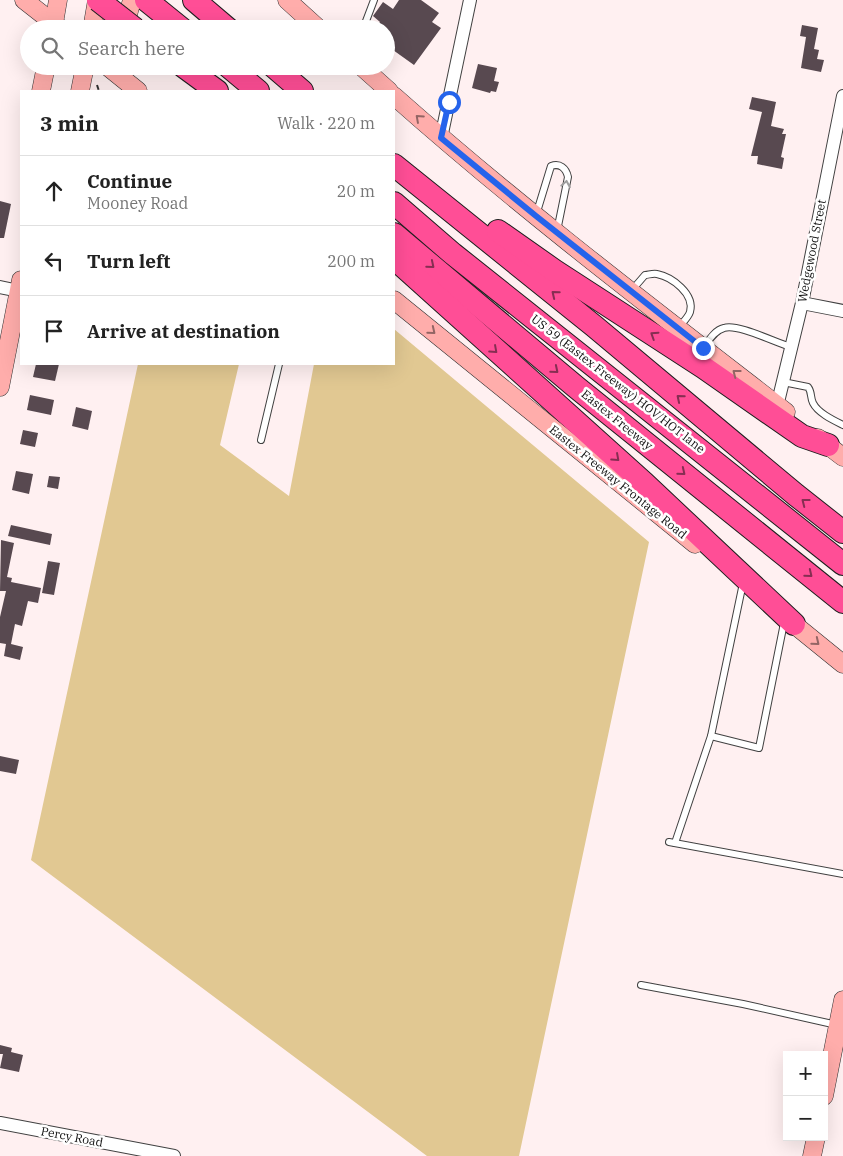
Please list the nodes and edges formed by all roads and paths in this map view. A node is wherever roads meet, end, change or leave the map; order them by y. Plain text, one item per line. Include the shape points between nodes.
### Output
1 (24, 0) edge
2 (58, 0) edge
3 (98, 0) edge
4 (132, 0) edge
5 (146, 0) edge
6 (194, 0) edge
7 (374, 0) edge
8 (470, 0) edge
9 (294, 4) edge
10 (48, 20) edge
11 (57, 20) edge
12 (94, 20) edge
13 (124, 20) edge
14 (126, 20) edge
15 (171, 20) edge
16 (217, 20) edge
17 (310, 20) edge
18 (366, 20) edge
19 (44, 75) edge
20 (83, 75) edge
21 (119, 75) edge
22 (126, 75) edge
23 (195, 75) edge
24 (239, 75) edge
25 (283, 75) edge
26 (371, 75) edge
27 (134, 88) edge
28 (41, 90) edge
29 (80, 90) edge
30 (216, 90) edge
31 (257, 90) edge
32 (301, 90) edge
33 (388, 90) edge
34 (843, 96) edge
35 (395, 97) edge
36 (441, 138) junction
37 (395, 158) edge
38 (395, 166) edge
39 (395, 205) edge
40 (536, 216) junction
41 (556, 232) junction
42 (395, 235) edge
43 (395, 259) edge
44 (20, 286) edge
45 (0, 287) edge
46 (631, 291) junction
47 (395, 301) edge
48 (802, 303) junction
49 (843, 311) edge
50 (678, 328) junction
51 (791, 347) junction
52 (703, 348) junction
53 (279, 365) edge
54 (783, 382) junction
55 (0, 387) edge
56 (777, 406) junction
57 (843, 426) edge
58 (261, 440) dead end
59 (835, 451) edge
60 (843, 532) edge
61 (843, 564) edge
62 (743, 583) junction
63 (843, 602) edge
64 (790, 621) junction
65 (843, 664) edge
66 (711, 736) junction
67 (843, 874) edge
68 (641, 985) dead end
69 (843, 1000) edge
70 (840, 1026) edge
71 (828, 1078) edge
72 (0, 1123) edge
73 (815, 1141) edge
74 (167, 1155) edge
75 (812, 1156) edge

1 - 10 main road
2 - 11 main road
3 - 12 main road
3 - 13 highway, bridge
4 - 14 main road
5 - 15 highway
6 - 16 highway
7 - 18 lane
8 - 36 street
9 - 17 main road
19 - 28 main road
20 - 29 main road
21 - 27 main road
22 - 27 main road
23 - 30 highway
24 - 31 highway
25 - 32 highway
26 - 33 main road
34 - 48 street, Wedgewood Street
36 -> 35 main road
36 - 40 main road
59 -> 37 highway via 802,436 556,271
60 -> 38 highway
39 - 61 highway, US 59 (Eastex Freeway) HOV/HOT lane
40 - 41 main road
41 -> 40 lane via 568,176 562,166 551,166
41 - 46 main road
42 -> 63 highway, Eastex Freeway via 576,387
43 -> 64 highway via 644,483
44 - 45 street
44 - 55 main road
46 - 50 main road
46 - 50 lane via 645,275 655,274 671,279 691,302 690,313
47 -> 62 main road, Eastex Freeway Frontage Road
48 - 49 street
48 - 51 street, Wedgewood Street
50 - 52 main road
51 - 52 lane via 739,328 724,327
51 - 54 street, Wedgewood Street
56 -> 52 main road
53 - 58 lane
54 - 56 street, Wedgewood Street
54 - 57 lane via 808,387 818,410
56 - 59 main road
62 - 64 main road, Eastex Freeway Frontage Road
62 - 66 lane
64 -> 65 main road, Eastex Freeway Frontage Road
64 - 66 lane via 759,748
66 - 67 lane via 672,843
68 - 70 lane
69 - 70 main road
70 - 71 main road
72 - 74 street, Percy Road
73 - 75 main road

